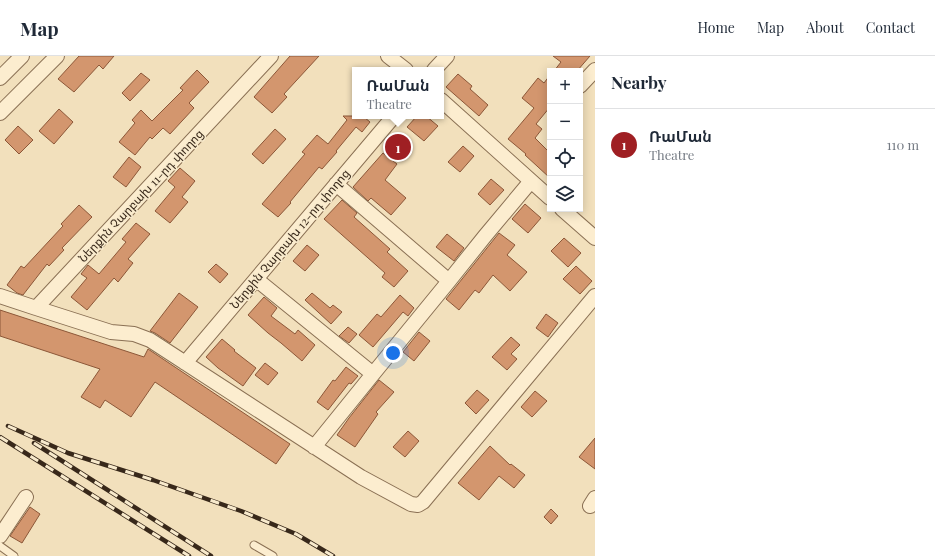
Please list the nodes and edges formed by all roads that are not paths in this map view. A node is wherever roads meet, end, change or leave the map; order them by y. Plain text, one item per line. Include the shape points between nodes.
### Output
1 (22, 56) edge
2 (57, 56) edge
3 (271, 56) edge
4 (388, 56) edge
5 (447, 56) edge
6 (402, 67) edge
7 (437, 67) edge
8 (595, 70) edge
9 (0, 78) edge
10 (583, 83) edge
11 (444, 103) edge
12 (0, 113) edge
13 (391, 119) edge
14 (531, 181) junction
15 (336, 184) junction
16 (547, 195) edge
17 (565, 212) edge
18 (595, 238) edge
19 (256, 279) junction
20 (449, 281) junction
21 (0, 296) edge
22 (595, 296) edge
23 (36, 308) junction
24 (185, 363) junction
25 (373, 374) junction
26 (314, 447) junction
27 (26, 497) dead end
28 (0, 536) edge
29 (254, 545) dead end
30 (0, 546) edge
31 (14, 556) edge
32 (273, 556) edge

1 - 9 street
2 - 12 street
3 - 23 street, Ներքին Չարբախ 11-րդ փողոց
4 - 6 street
5 - 7 street
8 - 10 street
11 - 14 street
13 - 15 street, Ներքին Չարբախ 12-րդ փողոց
14 - 16 street
14 - 20 street
15 - 19 street, Ներքին Չարբախ 12-րդ փողոց
15 - 20 street
17 - 18 street
19 - 24 street, Ներքին Չարբախ 12-րդ փողոց
19 - 25 street
20 - 25 street
21 - 23 street
22 - 26 street via 418,505 411,504 361,477
23 - 24 street via 111,332 134,334 150,340
24 - 26 street
25 - 26 street
27 - 28 street
29 - 32 lane
30 - 31 lane

